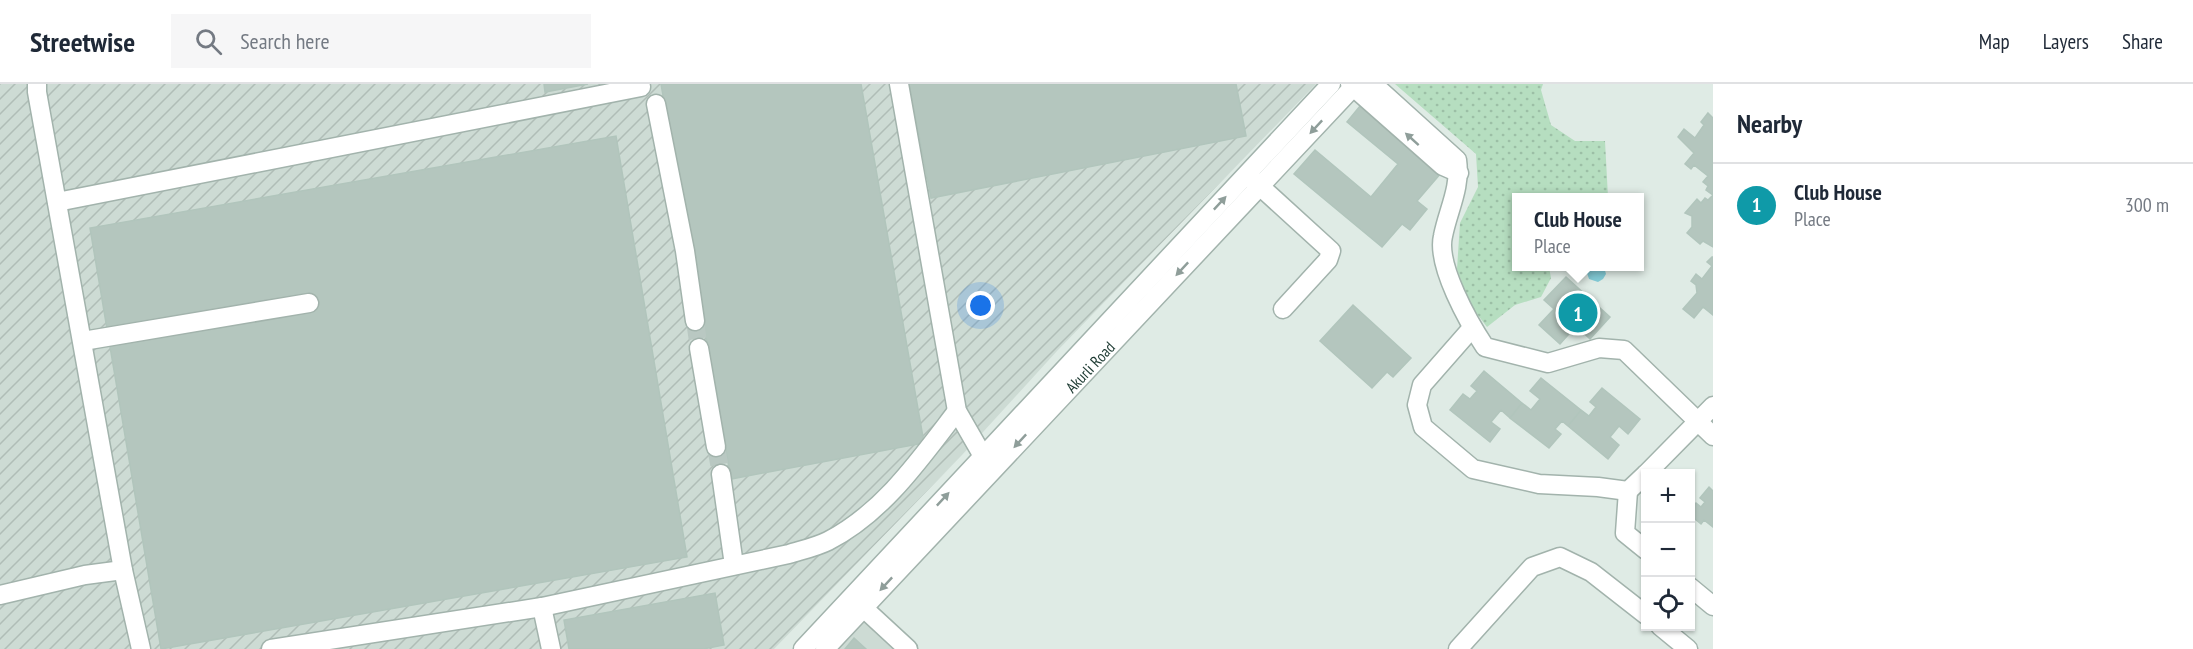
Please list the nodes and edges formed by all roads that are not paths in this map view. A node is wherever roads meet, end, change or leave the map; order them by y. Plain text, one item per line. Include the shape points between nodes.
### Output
1 (37, 84) edge
2 (899, 84) edge
3 (1331, 84) edge
4 (1373, 84) edge
5 (1353, 85) edge
6 (641, 87) dead end
7 (656, 104) dead end
8 (1289, 142) junction
9 (1459, 173) junction
10 (1254, 180) junction
11 (57, 202) junction
12 (309, 303) dead end
13 (1283, 309) dead end
14 (695, 321) tunnel mouth
15 (1473, 328) junction
16 (83, 341) junction
17 (699, 348) tunnel mouth
18 (1713, 406) edge
19 (957, 411) junction
20 (1698, 422) junction
21 (1713, 436) edge
22 (717, 447) tunnel mouth
23 (987, 464) junction
24 (1651, 469) edge
25 (721, 474) tunnel mouth
26 (1641, 479) edge
27 (1628, 491) junction
28 (1641, 546) edge
29 (734, 565) junction
30 (123, 570) junction
31 (1695, 592) edge
32 (0, 596) edge
33 (858, 602) junction
34 (1713, 606) edge
35 (542, 607) junction
36 (1641, 611) edge
37 (1665, 631) edge
38 (141, 649) edge
39 (271, 649) edge
40 (551, 649) edge
41 (803, 649) edge
42 (825, 649) edge
43 (908, 649) edge
44 (1458, 649) edge
45 (1688, 649) edge

1 - 11 street
2 - 19 street
3 - 8 street, Akurli Road
4 - 9 street via 1454,156
5 -> 8 street, Akurli Road
9 -> 5 street via 1443,166
6 - 11 street
7 - 14 street
8 - 10 street, Akurli Road
9 - 15 street via 1442,239 1447,276
10 - 13 street via 1331,251 1328,260
10 - 23 street, Akurli Road
11 - 16 street
12 - 16 street
15 - 20 street via 1485,347 1548,363 1599,348 1624,350
15 - 27 street via 1422,385 1417,405 1423,427 1473,469 1539,484
16 - 30 street
17 - 22 street
18 - 20 street
19 - 23 street
19 - 29 street via 897,485 847,530 798,551
20 - 21 street
20 - 24 street
23 - 33 street, Akurli Road
25 - 29 street
26 - 27 street
27 - 28 street via 1625,533
29 - 35 street
30 - 32 street
30 - 38 street
31 - 34 street
33 - 41 street, Akurli Road
33 - 42 street, Akurli Road
33 - 43 street
35 - 39 street
35 - 40 street
36 - 44 street via 1591,572 1560,557 1532,567
37 - 45 street

